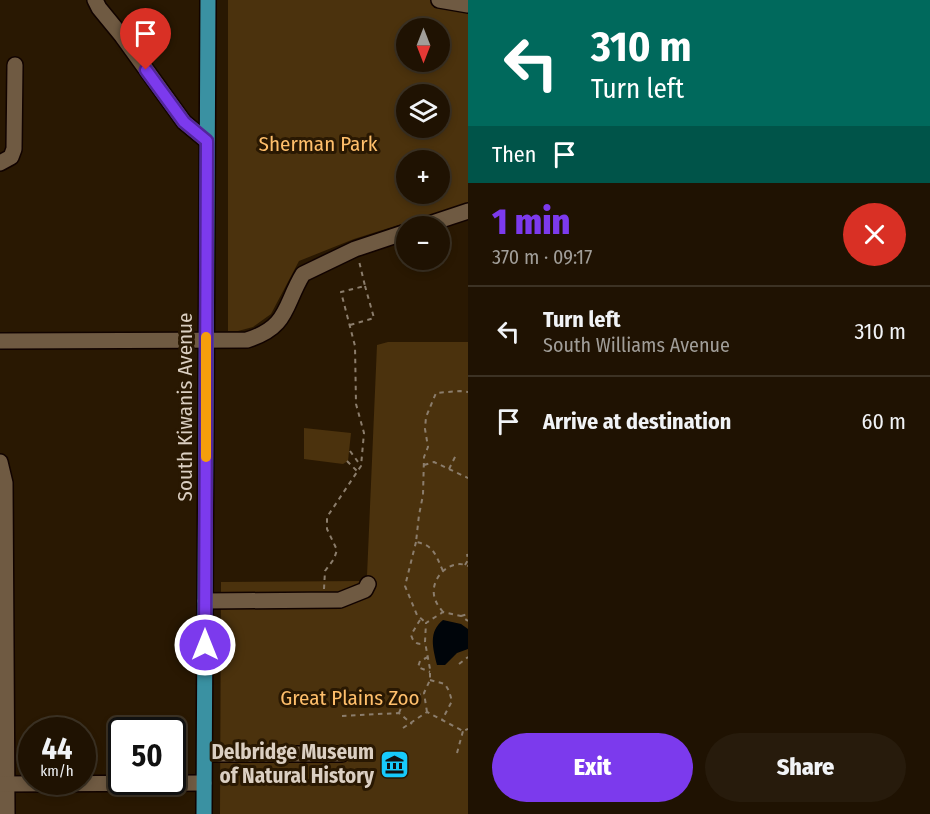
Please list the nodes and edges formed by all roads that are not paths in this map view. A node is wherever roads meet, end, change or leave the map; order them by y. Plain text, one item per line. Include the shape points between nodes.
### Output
1 (95, 0) edge
2 (208, 0) edge
3 (439, 0) edge
4 (468, 4) edge
5 (15, 65) dead end
6 (207, 141) junction
7 (0, 164) edge
8 (468, 211) edge
9 (450, 217) edge
10 (396, 236) edge
11 (206, 339) junction
12 (0, 341) edge
13 (0, 462) edge
14 (368, 585) dead end
15 (205, 601) junction
16 (204, 754) junction
17 (342, 754) dead end
18 (204, 783) junction
19 (3, 784) edge
20 (7, 814) edge
21 (204, 814) edge

1 - 6 street via 184,122
2 - 6 main road, South Kiwanis Avenue
3 - 4 street
5 - 7 street via 14,149 11,157
6 - 11 main road, South Kiwanis Avenue
8 - 9 street
10 - 11 street via 332,258 303,274 280,320 260,336 236,341
11 - 12 street
11 - 15 main road, South Kiwanis Avenue
13 - 19 street via 5,483
14 - 15 street via 340,600
15 - 16 main road, South Kiwanis Avenue
16 - 17 street
16 - 18 main road, South Kiwanis Avenue
18 - 19 street
18 - 21 main road, South Kiwanis Avenue
19 - 20 street

